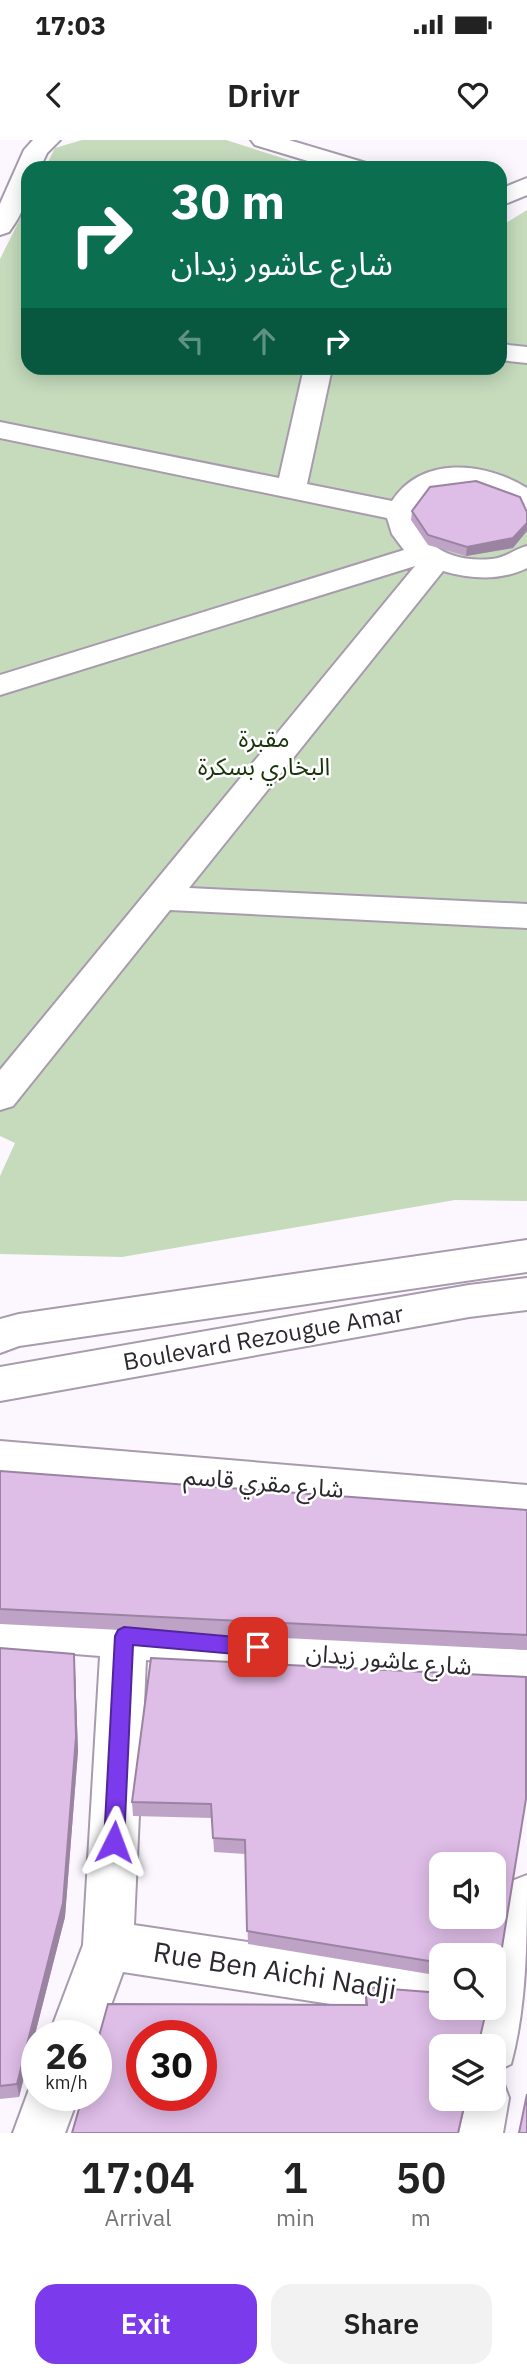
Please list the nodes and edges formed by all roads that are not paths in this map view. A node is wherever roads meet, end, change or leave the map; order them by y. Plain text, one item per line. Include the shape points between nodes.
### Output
1 (48, 140) edge
2 (263, 140) edge
3 (31, 161) edge
4 (334, 161) edge
5 (21, 184) edge
6 (527, 185) edge
7 (507, 195) edge
8 (0, 227) edge
9 (507, 353) edge
10 (527, 355) edge
11 (316, 375) edge
12 (0, 430) edge
13 (522, 488) edge
14 (291, 490) junction
15 (403, 512) junction
16 (527, 555) edge
17 (432, 556) junction
18 (0, 685) edge
19 (161, 898) junction
20 (527, 916) edge
21 (0, 1096) edge
22 (527, 1256) edge
23 (527, 1294) edge
24 (10, 1333) edge
25 (0, 1384) edge
26 (0, 1459) edge
27 (527, 1504) edge
28 (0, 1628) edge
29 (124, 1636) junction
30 (527, 1671) edge
31 (527, 1899) edge
32 (108, 1945) junction
33 (429, 1994) edge
34 (506, 2007) edge
35 (80, 2020) edge
36 (47, 2111) edge
37 (481, 2111) edge
38 (39, 2133) edge
39 (477, 2133) edge

1 - 3 street
2 - 4 street
5 - 8 street
6 - 7 street
9 - 10 street
11 - 14 street
12 - 14 street
13 - 15 street via 464,476 439,478 418,487 405,501
14 - 15 street
15 - 17 street via 408,537
16 - 17 street via 506,566 479,569 451,565
17 - 18 street
17 - 19 street
19 - 20 street
19 - 21 street
22 - 24 street
23 - 25 street, Boulevard Rezougue Amar
26 - 27 street, شارع مقري قاسم
28 - 29 street, شارع عاشور زيدان
29 - 30 street, شارع عاشور زيدان
29 - 32 street
31 - 34 street
32 - 33 street, Rue Ben Aichi Nadji
32 - 35 street
36 - 38 street
37 - 39 street

